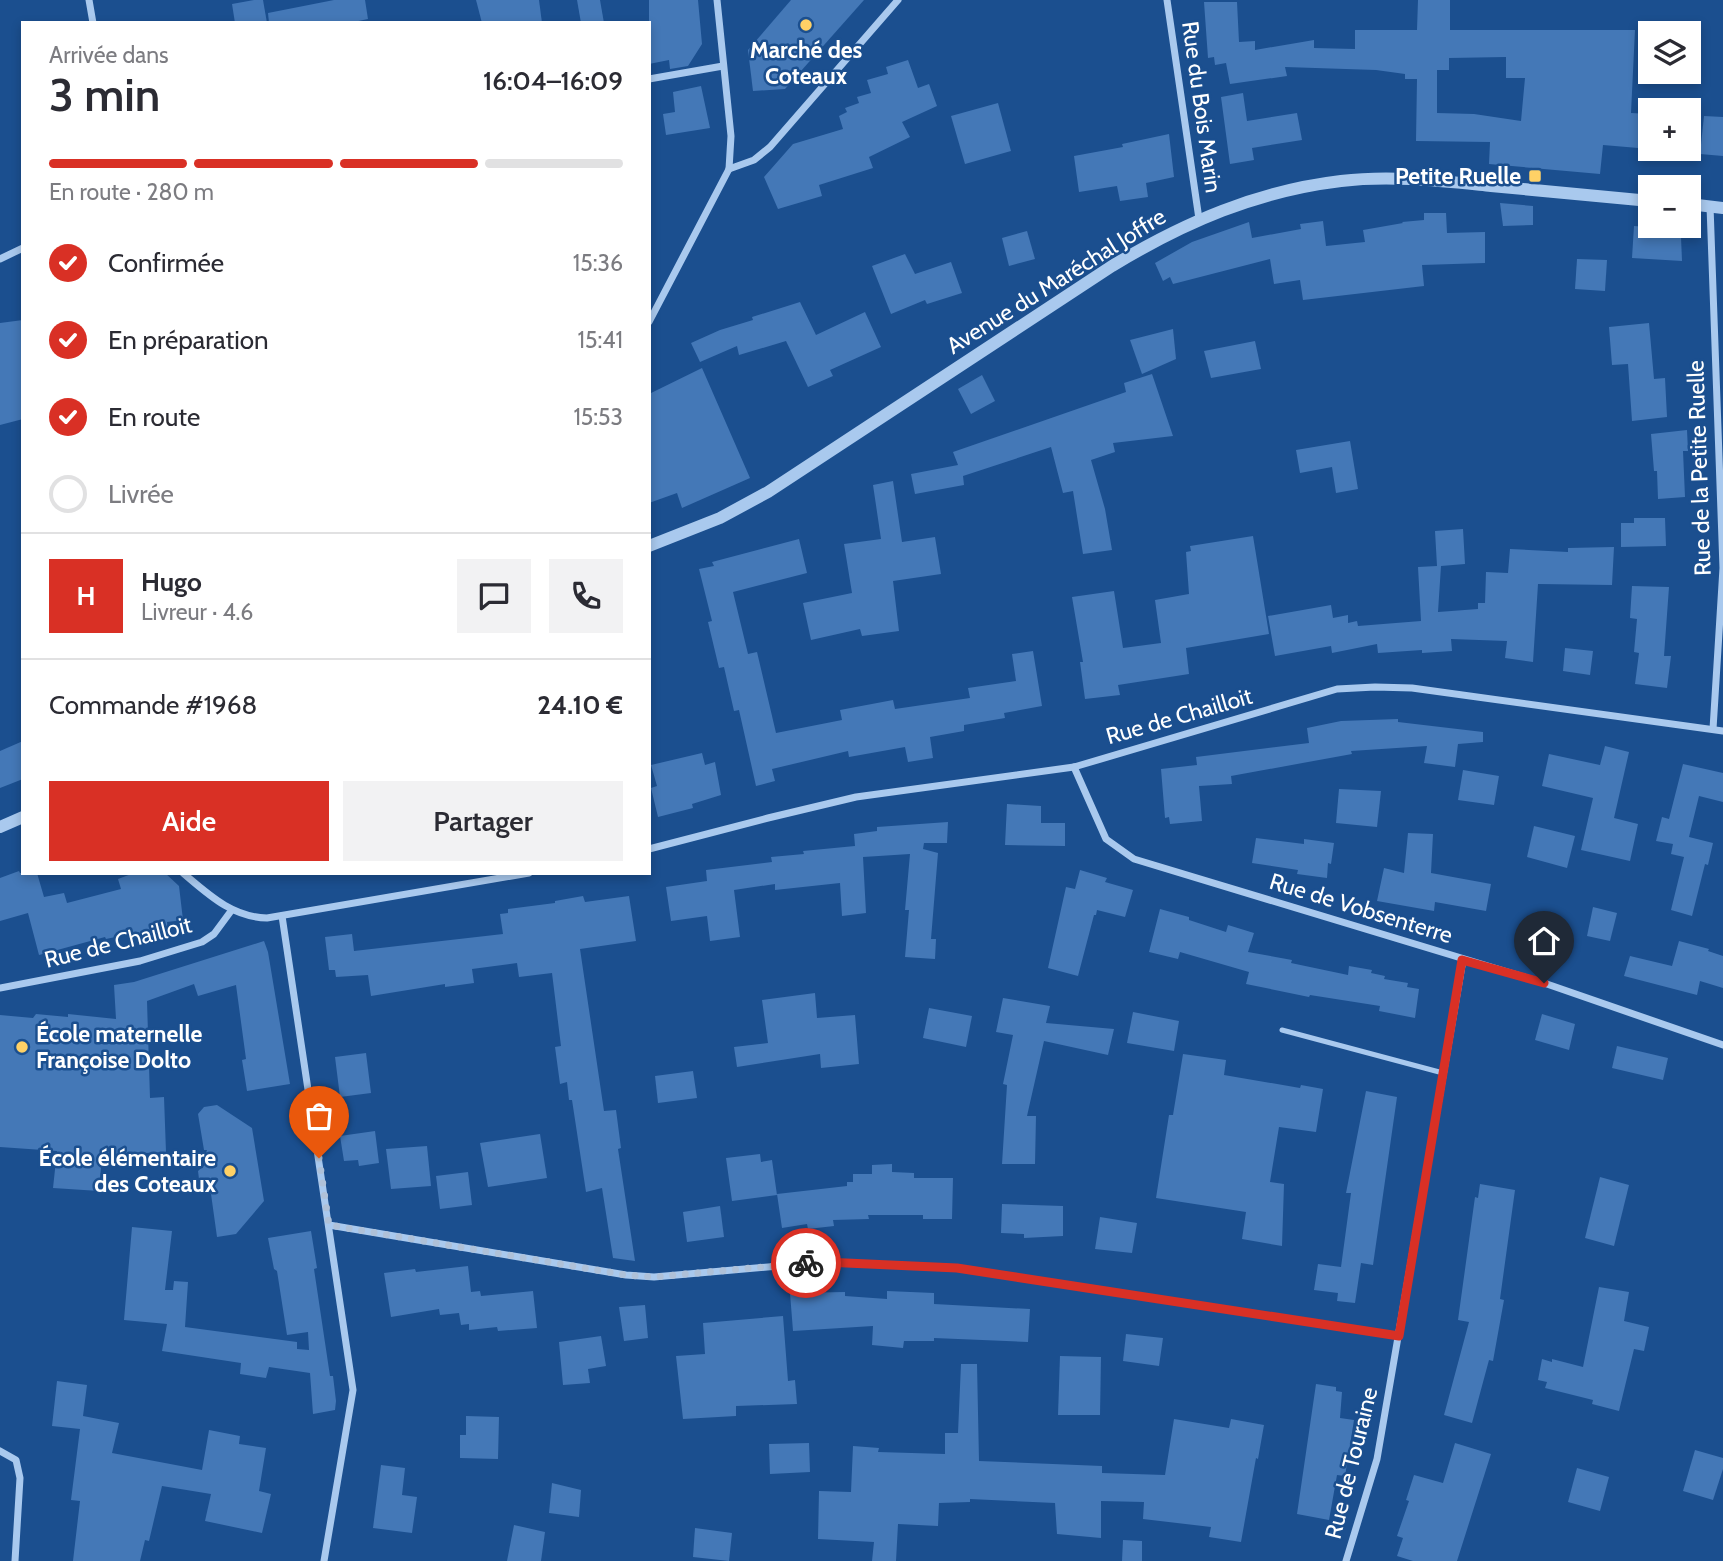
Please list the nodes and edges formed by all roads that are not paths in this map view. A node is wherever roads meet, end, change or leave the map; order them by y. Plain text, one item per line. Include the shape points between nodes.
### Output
1 (89, 0) edge
2 (717, 0) edge
3 (898, 0) edge
4 (1167, 0) edge
5 (93, 21) edge
6 (723, 66) junction
7 (651, 79) edge
8 (729, 169) junction
9 (1638, 200) edge
10 (1717, 207) edge
11 (1199, 219) junction
12 (21, 249) edge
13 (0, 259) edge
14 (651, 318) edge
15 (651, 545) edge
16 (1713, 729) junction
17 (1723, 731) edge
18 (1074, 767) junction
19 (21, 818) edge
20 (0, 827) edge
21 (651, 848) edge
22 (186, 875) edge
23 (518, 875) edge
24 (231, 911) junction
25 (282, 916) junction
26 (1462, 960) junction
27 (0, 988) edge
28 (1282, 1030) dead end
29 (1723, 1045) edge
30 (1443, 1073) junction
31 (329, 1225) junction
32 (1399, 1336) junction
33 (0, 1451) edge
34 (15, 1561) edge
35 (324, 1561) edge
36 (1346, 1561) edge

1 - 5 street
2 - 6 street
3 - 8 street via 769,147 754,160
4 - 11 street, Rue du Bois Marin
6 - 7 street
6 - 8 street via 732,136
8 - 14 street
9 - 11 street, Avenue du Maréchal Joffre via 1378,179 1295,188
10 - 16 street, Rue de la Petite Ruelle via 1723,568
11 - 15 street, Avenue du Maréchal Joffre via 1112,266 768,492 720,518
12 - 13 street
16 - 17 street, Rue de Chailloit
16 - 18 street, Rue de Chailloit via 1412,688 1375,687 1338,690
18 - 21 street, Rue de Chailloit via 856,797
18 - 26 street, Rue de Vobsenterre via 1106,839 1134,859
19 - 20 street
22 - 24 street
23 - 25 street
24 - 25 street via 257,918
24 - 27 street, Rue de Chailloit via 202,942 140,961
25 - 31 street
26 - 29 street, Rue de Vobsenterre via 1544,983
26 - 30 street, Rue de Touraine
28 - 30 lane
30 - 32 street, Rue de Touraine
31 - 32 street via 654,1277 824,1262 957,1268
31 - 35 street via 354,1390
32 - 36 street, Rue de Touraine via 1377,1459
33 - 34 street via 16,1460 20,1478

